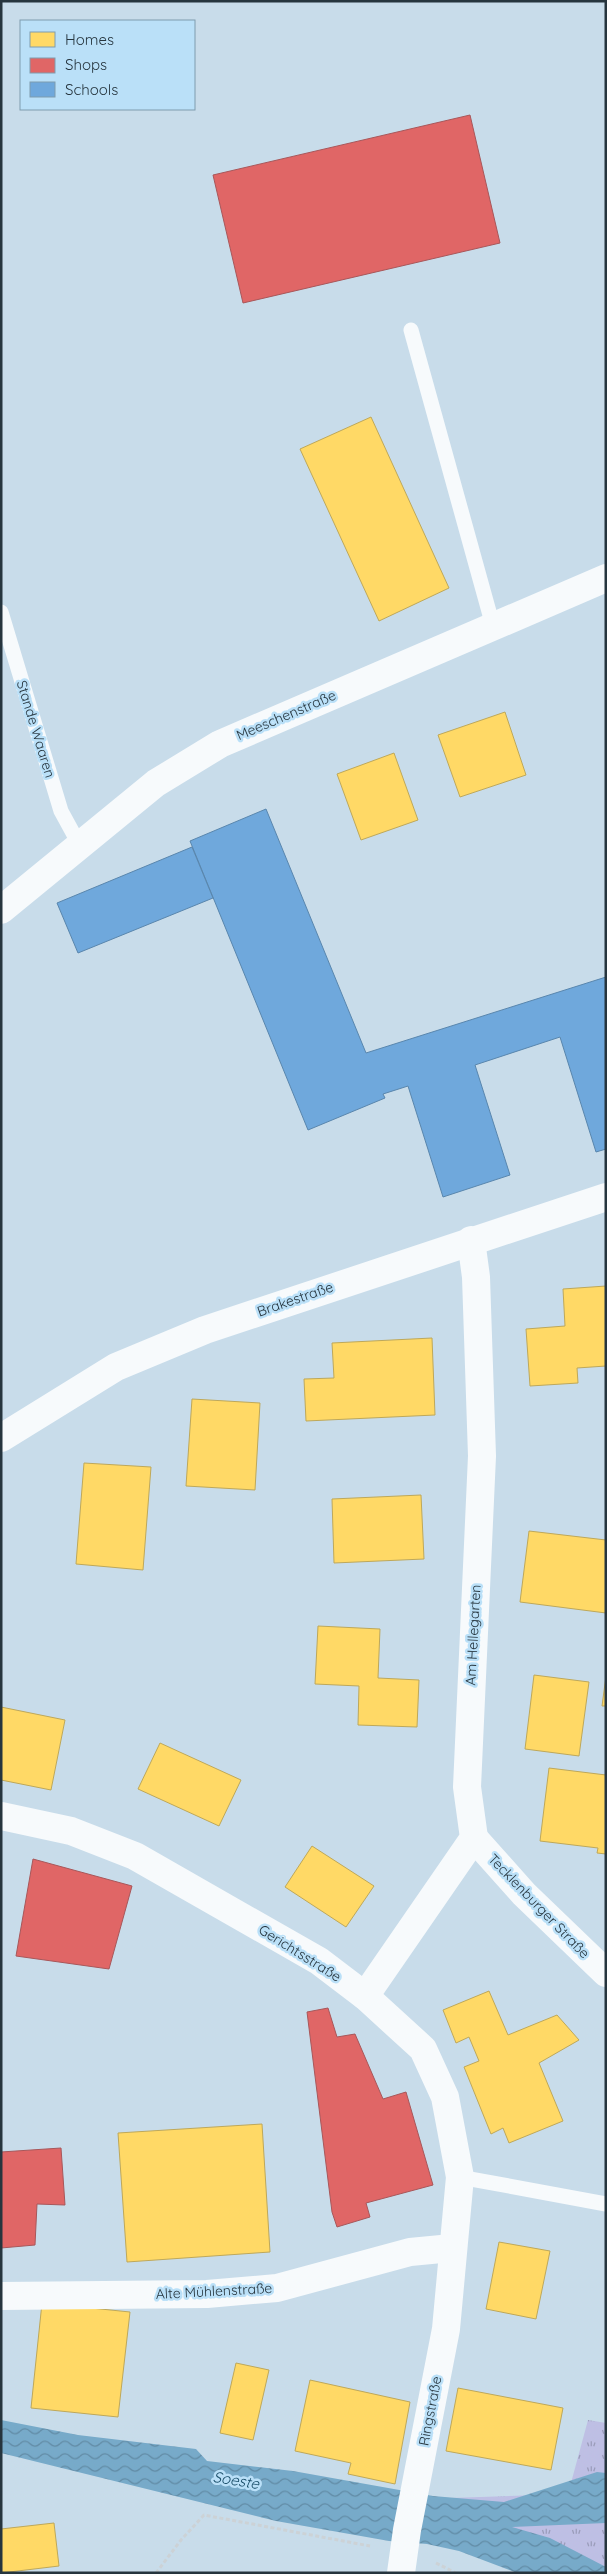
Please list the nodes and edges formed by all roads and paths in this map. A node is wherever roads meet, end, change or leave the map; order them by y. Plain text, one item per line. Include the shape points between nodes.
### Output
1 (411, 330) dead end
2 (606, 578) edge
3 (1, 612) edge
4 (493, 626) junction
5 (78, 844) junction
6 (1, 910) edge
7 (606, 1197) edge
8 (471, 1240) junction
9 (1, 1438) edge
10 (1, 1816) edge
11 (474, 1838) junction
12 (606, 1973) edge
13 (365, 1996) junction
14 (460, 2177) junction
15 (606, 2204) edge
16 (452, 2248) junction
17 (1, 2296) edge
18 (372, 2546) dead end
19 (156, 2573) edge
20 (401, 2573) edge

1 - 4 lane
2 - 4 street, Meeschenstraße
3 - 5 lane, Stande Waaren via 61,811
4 - 5 street, Meeschenstraße via 220,744 156,783
5 - 6 street, Meeschenstraße
7 - 8 street, Brakestraße
8 - 9 street, Brakestraße via 204,1330 116,1367
8 - 11 street, Am Hellegarten via 476,1277 482,1456 466,1787
10 - 13 street, Gerichtsstraße via 71,1830 135,1856 319,1961
11 - 12 street, Tecklenburger Straße via 524,1894
11 - 13 street
13 - 14 street, Gerichtsstraße via 423,2049 445,2098
14 - 15 lane
14 - 16 street, Gerichtsstraße
16 - 17 street, Alte Mühlenstraße via 410,2252 277,2288 207,2294
16 - 20 street, Ringstraße via 446,2329
18 - 19 path via 204,2515

